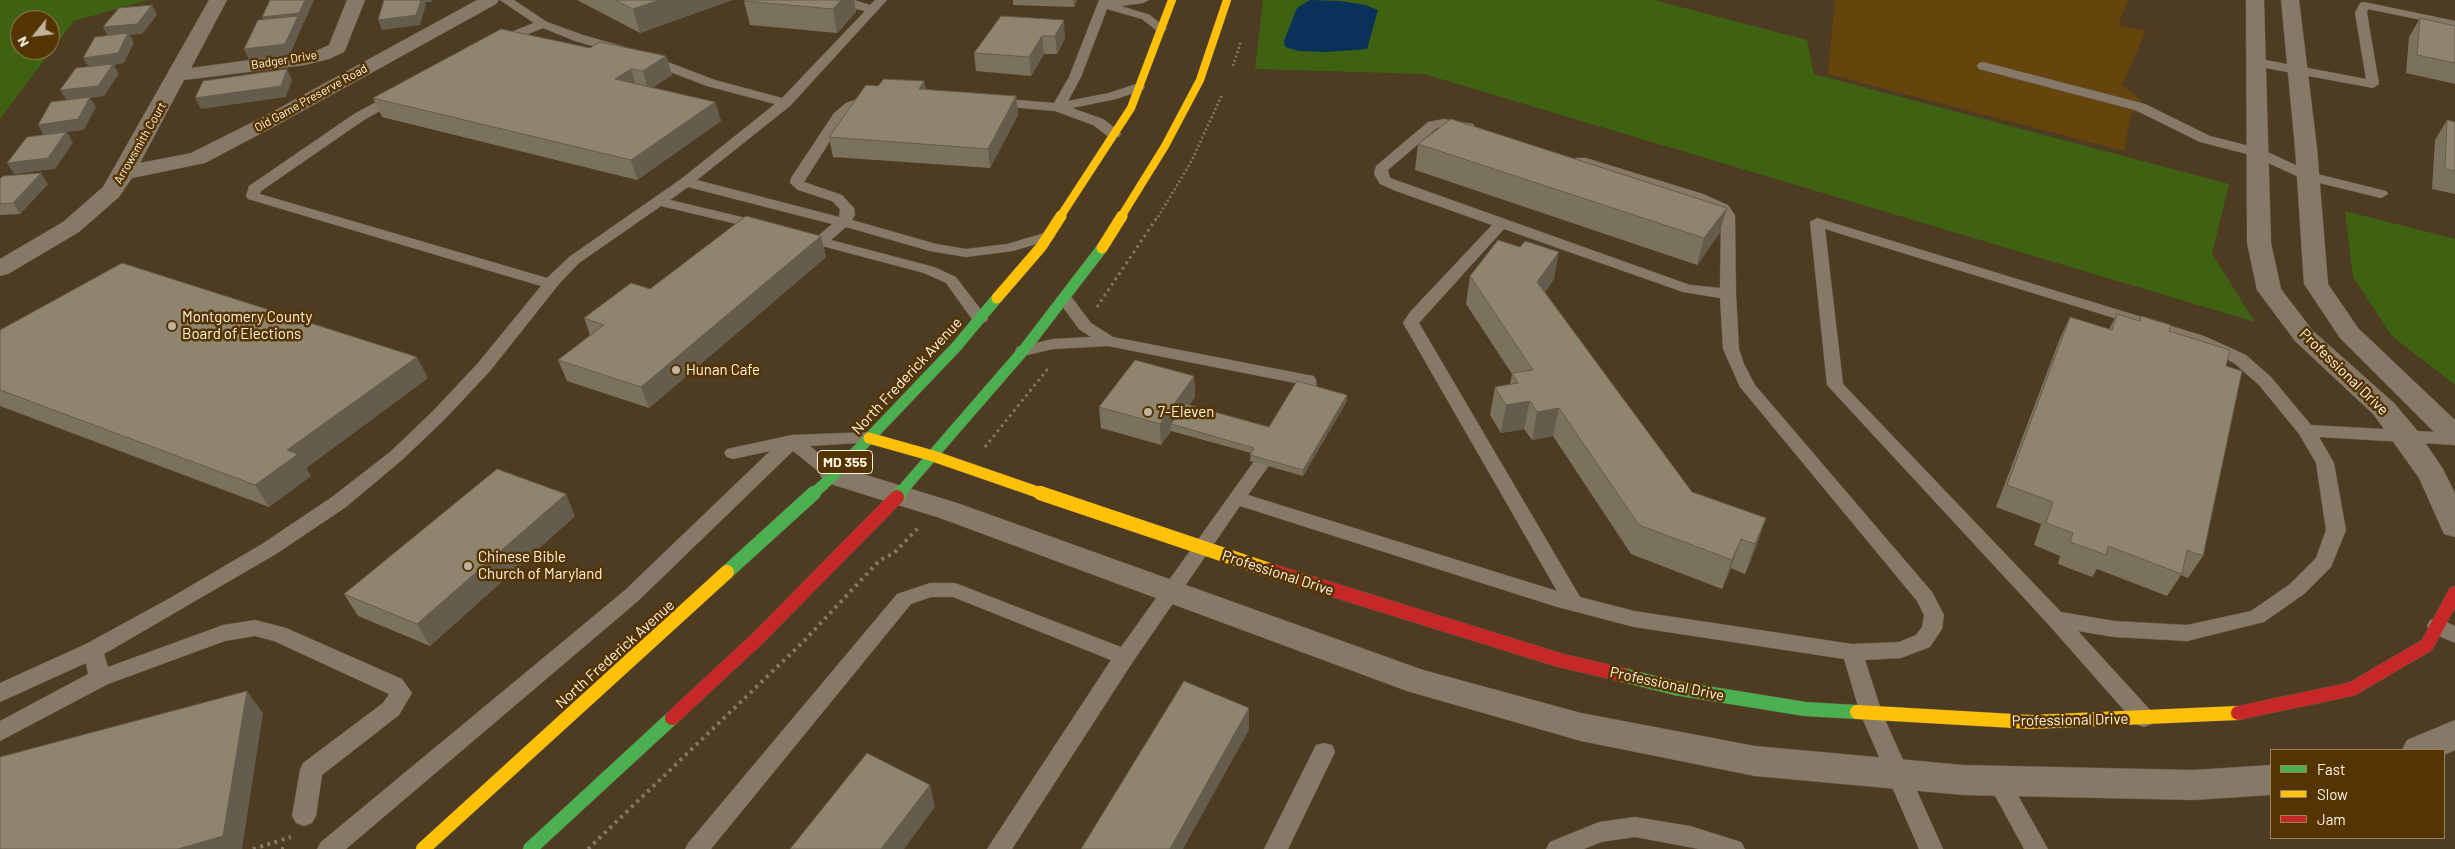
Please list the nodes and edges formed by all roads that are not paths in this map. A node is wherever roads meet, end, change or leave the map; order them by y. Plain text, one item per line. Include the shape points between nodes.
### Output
1 (218, 0) edge
2 (356, 0) edge
3 (490, 0) edge
4 (506, 0) edge
5 (845, 0) edge
6 (1143, 0) edge
7 (1172, 0) edge
8 (1227, 0) edge
9 (2254, 0) edge
10 (2290, 0) edge
11 (1104, 2) edge
12 (877, 4) edge
13 (543, 24) junction
14 (2455, 24) edge
15 (1161, 29) junction
16 (487, 47) edge
17 (2255, 62) junction
18 (1982, 66) dead end
19 (2296, 70) junction
20 (178, 75) junction
21 (1139, 87) junction
22 (410, 88) edge
23 (892, 95) edge
24 (981, 101) edge
25 (785, 103) junction
26 (1058, 106) junction
27 (1486, 132) edge
28 (1114, 134) junction
29 (2256, 152) junction
30 (1569, 157) edge
31 (124, 173) junction
32 (2308, 176) junction
33 (686, 182) junction
34 (2381, 194) dead end
35 (658, 200) junction
36 (844, 222) junction
37 (1502, 223) junction
38 (774, 229) edge
39 (794, 234) edge
40 (1048, 236) junction
41 (821, 241) junction
42 (0, 269) edge
43 (551, 284) junction
44 (1728, 294) junction
45 (1064, 298) junction
46 (980, 319) junction
47 (1108, 341) junction
48 (1023, 352) junction
49 (1309, 390) edge
50 (2306, 431) junction
51 (2406, 436) junction
52 (2455, 437) edge
53 (869, 438) junction
54 (792, 441) junction
55 (733, 452) dead end
56 (933, 456) junction
57 (1261, 464) edge
58 (834, 475) junction
59 (899, 495) junction
60 (1236, 498) junction
61 (2455, 526) edge
62 (1201, 549) junction
63 (1172, 592) junction
64 (2455, 593) edge
65 (1574, 602) junction
66 (2055, 619) junction
67 (2446, 630) edge
68 (93, 650) junction
69 (1852, 652) junction
70 (1125, 657) junction
71 (100, 678) junction
72 (0, 693) edge
73 (1871, 713) junction
74 (2144, 718) junction
75 (0, 732) edge
76 (2455, 734) edge
77 (2422, 749) edge
78 (1324, 752) dead end
79 (1900, 774) junction
80 (2270, 780) edge
81 (1998, 781) junction
82 (304, 816) dead end
83 (329, 849) edge
84 (424, 849) edge
85 (530, 849) edge
86 (697, 849) edge
87 (999, 849) edge
88 (1276, 849) edge
89 (1558, 849) edge
90 (1733, 849) edge
91 (1931, 849) edge
92 (2036, 849) edge

1 - 20 street, Arrowsmith Court
2 - 20 street, Badger Drive via 337,48 330,51 305,59
3 - 31 street, Old Game Preserve Road via 197,158
4 - 13 lane
5 - 12 lane via 860,7
6 - 11 lane
7 - 15 main road, North Frederick Avenue / MD 355
8 - 45 main road via 1200,80 1164,146 1108,241
9 - 17 street, Professional Drive
10 - 19 street, Professional Drive
11 - 15 lane via 1146,17
11 - 26 lane via 1075,77
12 - 25 lane
13 - 16 lane
13 - 25 lane via 711,83
14 - 19 lane via 2364,5 2361,13 2373,84
15 - 21 main road, North Frederick Avenue / MD 355
17 - 19 lane
17 - 29 street, Professional Drive
18 - 29 lane via 2121,101 2205,139
19 - 32 street, Professional Drive
20 - 31 street, Arrowsmith Court
21 - 26 lane via 1112,96
21 - 28 main road, North Frederick Avenue / MD 355 via 1131,108
22 - 43 lane via 359,117 254,189 253,196
23 - 36 lane via 884,94 851,106 839,116 798,178 797,183 803,187 837,198 847,208 848,216
24 - 26 lane
25 - 33 lane
26 - 28 lane via 1098,122
27 - 37 lane via 1458,124 1433,126 1381,169 1381,174 1385,181 1401,188
28 - 40 main road, North Frederick Avenue / MD 355
29 - 32 lane
29 - 51 street, Professional Drive via 2259,243 2270,290 2304,336 2384,409
30 - 44 lane via 1698,197 1723,208 1728,215
31 - 42 street, Arrowsmith Court via 111,192 71,227
32 - 34 lane
32 - 52 street, Professional Drive via 2316,284 2349,333
33 - 35 lane
33 - 36 lane
35 - 38 lane
35 - 43 lane via 593,244
36 - 40 lane via 935,248 966,253 1008,248
36 - 41 lane
37 - 44 lane via 1688,289
37 - 65 lane via 1411,323
39 - 41 lane
40 - 46 main road, North Frederick Avenue / MD 355
41 - 46 lane via 929,270 951,280
43 - 68 lane via 439,415 396,456 346,496 269,549
44 - 69 lane via 1731,348 1748,387 1925,597 1934,615 1932,629 1923,641 1901,650
45 - 47 lane via 1085,326
45 - 48 main road
46 - 53 main road, North Frederick Avenue / MD 355
47 - 48 lane via 1053,344
47 - 49 lane via 1308,380
48 - 56 main road
50 - 51 lane
50 - 66 lane via 2326,464 2336,530 2324,562 2297,589 2257,617 2187,633 2114,629
50 - 66 lane via 2264,381 2240,359 2198,339 1817,222 1835,385
51 - 52 lane
51 - 61 street, Professional Drive via 2433,476
53 - 54 lane
53 - 56 main road, Professional Drive
53 - 58 main road, North Frederick Avenue / MD 355
54 - 55 lane
54 - 58 lane
54 - 83 lane via 631,596
56 - 59 main road
56 - 62 main road, Professional Drive
57 - 60 lane
58 - 59 street
58 - 84 main road, North Frederick Avenue / MD 355
59 - 63 street
59 - 85 main road via 758,638
60 - 62 lane
60 - 65 lane
62 - 63 lane
62 - 73 main road, Professional Drive via 1568,663 1675,688 1805,709
63 - 70 lane
63 - 79 street via 1420,682 1581,727 1755,761
64 - 67 main road, Professional Drive
65 - 69 lane via 1634,619
66 - 74 lane
67 - 74 main road, Professional Drive via 2427,645 2352,689 2229,715
68 - 71 lane
68 - 72 lane
69 - 73 lane
70 - 86 lane via 955,590 930,590 904,600
70 - 87 lane
71 - 75 lane
71 - 82 lane via 223,633 255,628 279,634 394,685 401,693 391,709 311,770
73 - 74 main road, Professional Drive via 2031,722
73 - 79 lane
76 - 77 street
78 - 88 lane
79 - 81 street
79 - 91 lane
80 - 81 street via 2193,785
81 - 92 lane
89 - 90 lane via 1599,832 1635,827 1690,836

